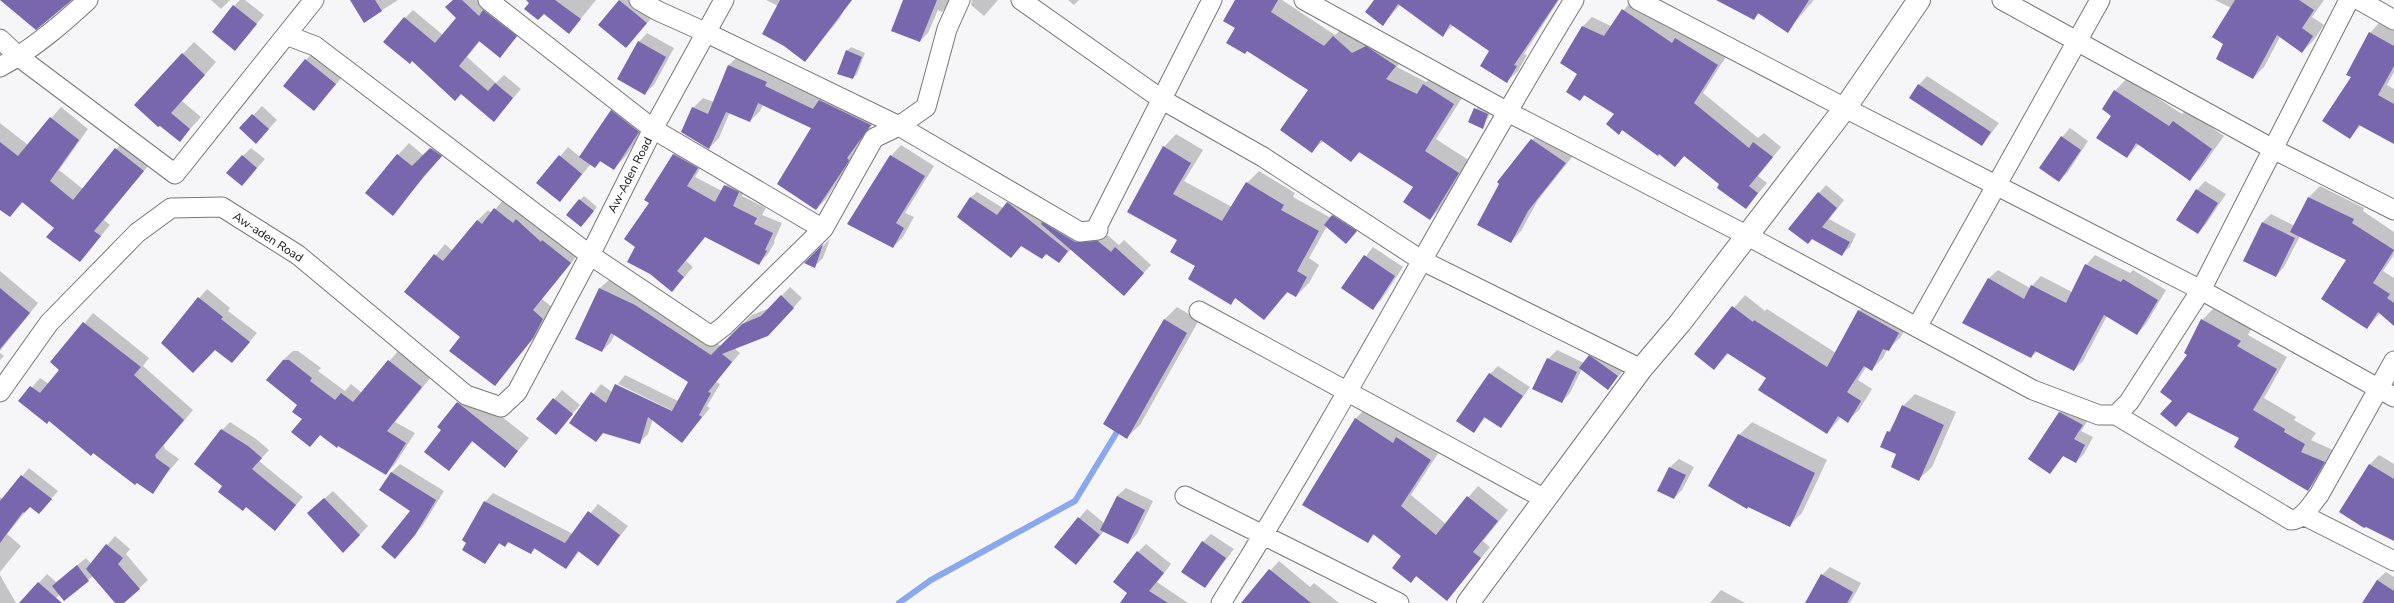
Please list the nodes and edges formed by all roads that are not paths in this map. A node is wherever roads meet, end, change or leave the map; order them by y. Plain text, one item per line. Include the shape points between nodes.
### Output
1 (88, 0) edge
2 (314, 0) edge
3 (488, 0) edge
4 (639, 0) edge
5 (724, 0) edge
6 (960, 0) edge
7 (1021, 0) edge
8 (1212, 0) edge
9 (1304, 0) edge
10 (1574, 0) edge
11 (1638, 0) edge
12 (1919, 0) edge
13 (2002, 0) edge
14 (2100, 0) edge
15 (2349, 0) edge
16 (2359, 0) edge
17 (2394, 20) edge
18 (707, 33) junction
19 (286, 35) junction
20 (0, 40) edge
21 (2076, 40) junction
22 (19, 57) junction
23 (0, 67) edge
24 (1161, 99) junction
25 (1845, 108) junction
26 (1506, 111) junction
27 (899, 126) junction
28 (653, 129) junction
29 (2273, 149) junction
30 (1996, 185) junction
31 (2394, 210) edge
32 (823, 229) junction
33 (1746, 235) junction
34 (590, 255) junction
35 (1421, 260) junction
36 (2201, 290) junction
37 (1199, 311) dead end
38 (1917, 327) junction
39 (537, 351) joint
40 (2394, 361) edge
41 (1641, 369) junction
42 (0, 392) edge
43 (1347, 392) junction
44 (2386, 393) edge
45 (2116, 415) junction
46 (1185, 496) dead end
47 (1545, 499) junction
48 (2303, 515) junction
49 (1263, 536) junction
50 (2394, 561) edge
51 (1221, 603) edge
52 (1399, 603) edge
53 (1468, 603) edge

1 - 22 street via 65,22
2 - 19 street
3 - 28 street
4 - 18 street
5 - 18 street, Aw-Aden Road
6 - 27 street via 947,29 926,107
7 - 24 street
8 - 24 street
9 - 26 street
10 - 26 street
11 - 25 street
12 - 25 street
13 - 21 street
14 - 21 street
15 - 29 street
16 - 17 street
18 - 27 street
18 - 28 street, Aw-Aden Road
19 - 22 street via 175,174
19 - 34 street via 315,46
20 - 22 street
21 - 29 street
21 - 30 street
22 - 23 street
24 - 27 street via 1097,227 1098,230 1080,232
24 - 35 street via 1263,157
25 - 30 street
25 - 33 street
26 - 33 street
26 - 35 street
27 - 32 street via 874,138
28 - 32 street
28 - 34 street, Aw-Aden Road
29 - 31 street
29 - 36 street
30 - 36 street
30 - 38 street
32 - 34 street via 711,336
33 - 38 street
33 - 41 street via 1680,323
34 - 39 street, Aw-Aden Road
35 - 41 street
35 - 43 street
36 - 44 street
36 - 45 street via 2129,402
37 - 43 street
38 - 45 street via 2033,390 2099,415
39 - 42 street, Aw-aden Road via 517,392 501,407 466,395 298,255 222,207 171,208 137,233 49,323
40 - 44 street
41 - 47 street
43 - 47 street
43 - 49 street
44 - 48 street
45 - 48 street via 2291,520 2297,520
46 - 49 street
47 - 53 street
48 - 50 street
49 - 51 street
49 - 52 street

